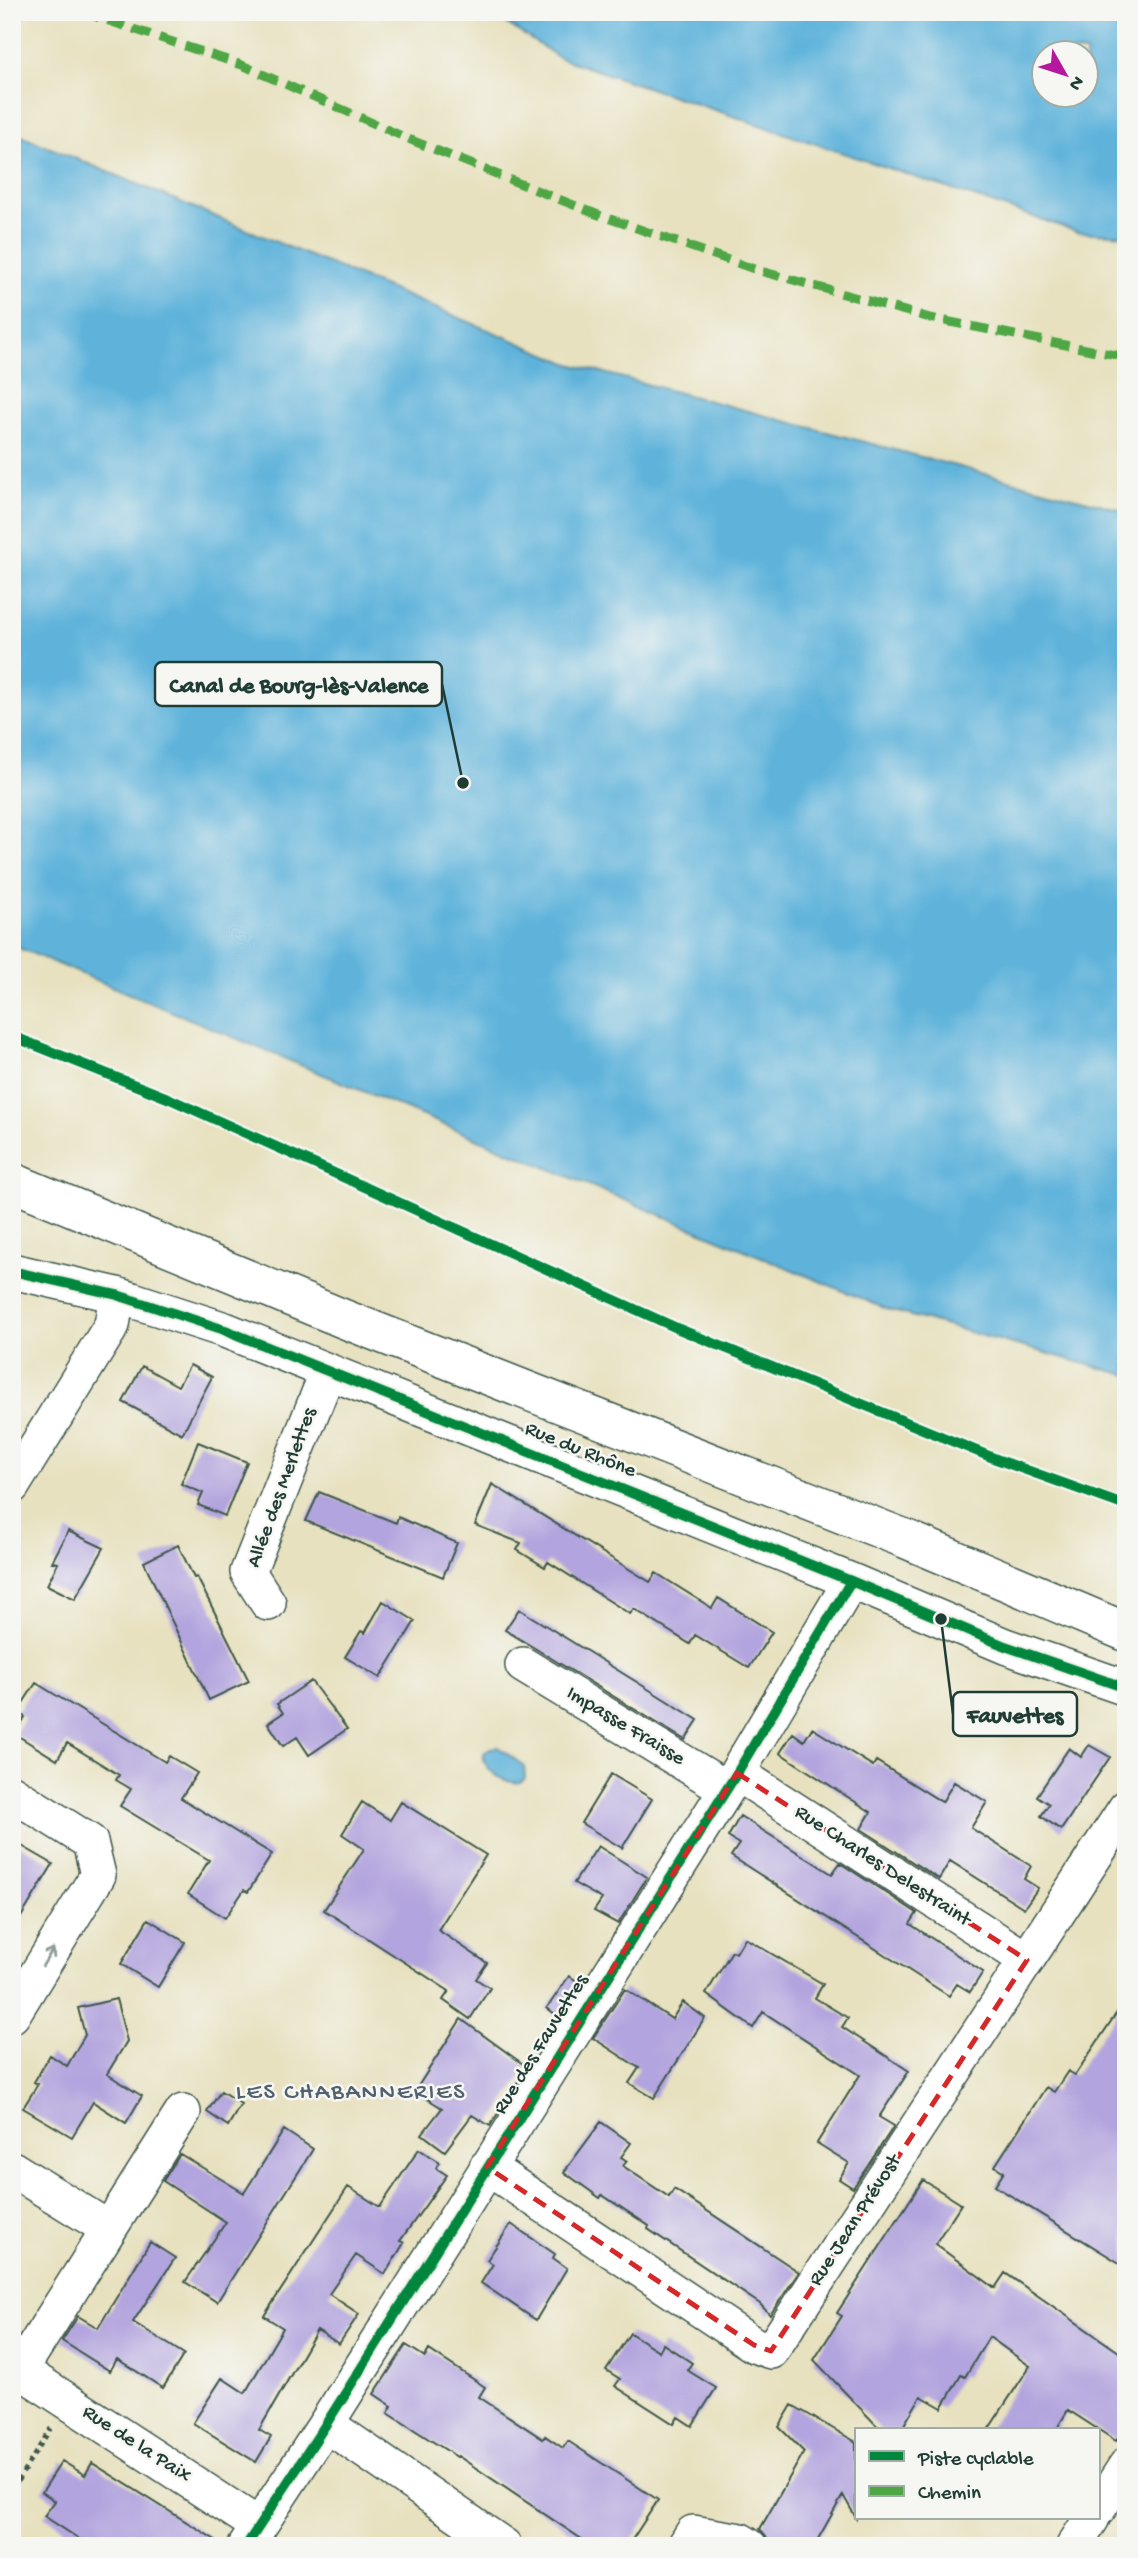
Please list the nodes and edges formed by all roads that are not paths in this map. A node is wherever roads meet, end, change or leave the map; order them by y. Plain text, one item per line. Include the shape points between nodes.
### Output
1 (12, 1182) edge
2 (12, 1271) edge
3 (117, 1295) junction
4 (328, 1371) junction
5 (12, 1486) edge
6 (851, 1581) junction
7 (268, 1603) dead end
8 (1126, 1632) edge
9 (523, 1665) dead end
10 (1126, 1688) edge
11 (732, 1781) junction
12 (12, 1793) edge
13 (1126, 1808) edge
14 (1027, 1960) junction
15 (12, 2015) edge
16 (183, 2112) dead end
17 (487, 2167) junction
18 (12, 2169) edge
19 (109, 2229) junction
20 (16, 2367) edge
21 (326, 2424) junction
22 (1126, 2466) edge
23 (1100, 2506) edge
24 (1091, 2520) edge
25 (253, 2536) edge
26 (498, 2544) edge
27 (685, 2546) edge
28 (748, 2546) edge
29 (1073, 2546) edge

1 - 8 main road via 344,1319 906,1539
2 - 3 street, Rue du Rhône
3 - 4 street, Rue du Rhône via 225,1330
3 - 5 street via 111,1325
4 - 6 street, Rue du Rhône
4 - 7 street, Allée des Merlettes via 248,1572
6 - 10 street, Rue du Rhône via 1005,1646
6 - 11 street, Rue des Fauvettes
9 - 11 street, Impasse Fraisse
11 - 14 street, Rue Charles Delestraint
11 - 17 street, Rue des Fauvettes
15 -> 12 street via 98,1875 90,1842
13 - 14 street, Rue Jean Prévost
14 - 17 street, Rue Jean Prévost via 771,2351 754,2345
16 - 19 street
17 - 21 street, Rue des Fauvettes
18 - 19 street
19 - 20 street
20 - 25 street, Rue de la Paix
21 - 25 street, Rue des Fauvettes
21 - 26 street
22 - 23 street
24 - 29 street
27 - 28 street via 693,2533

